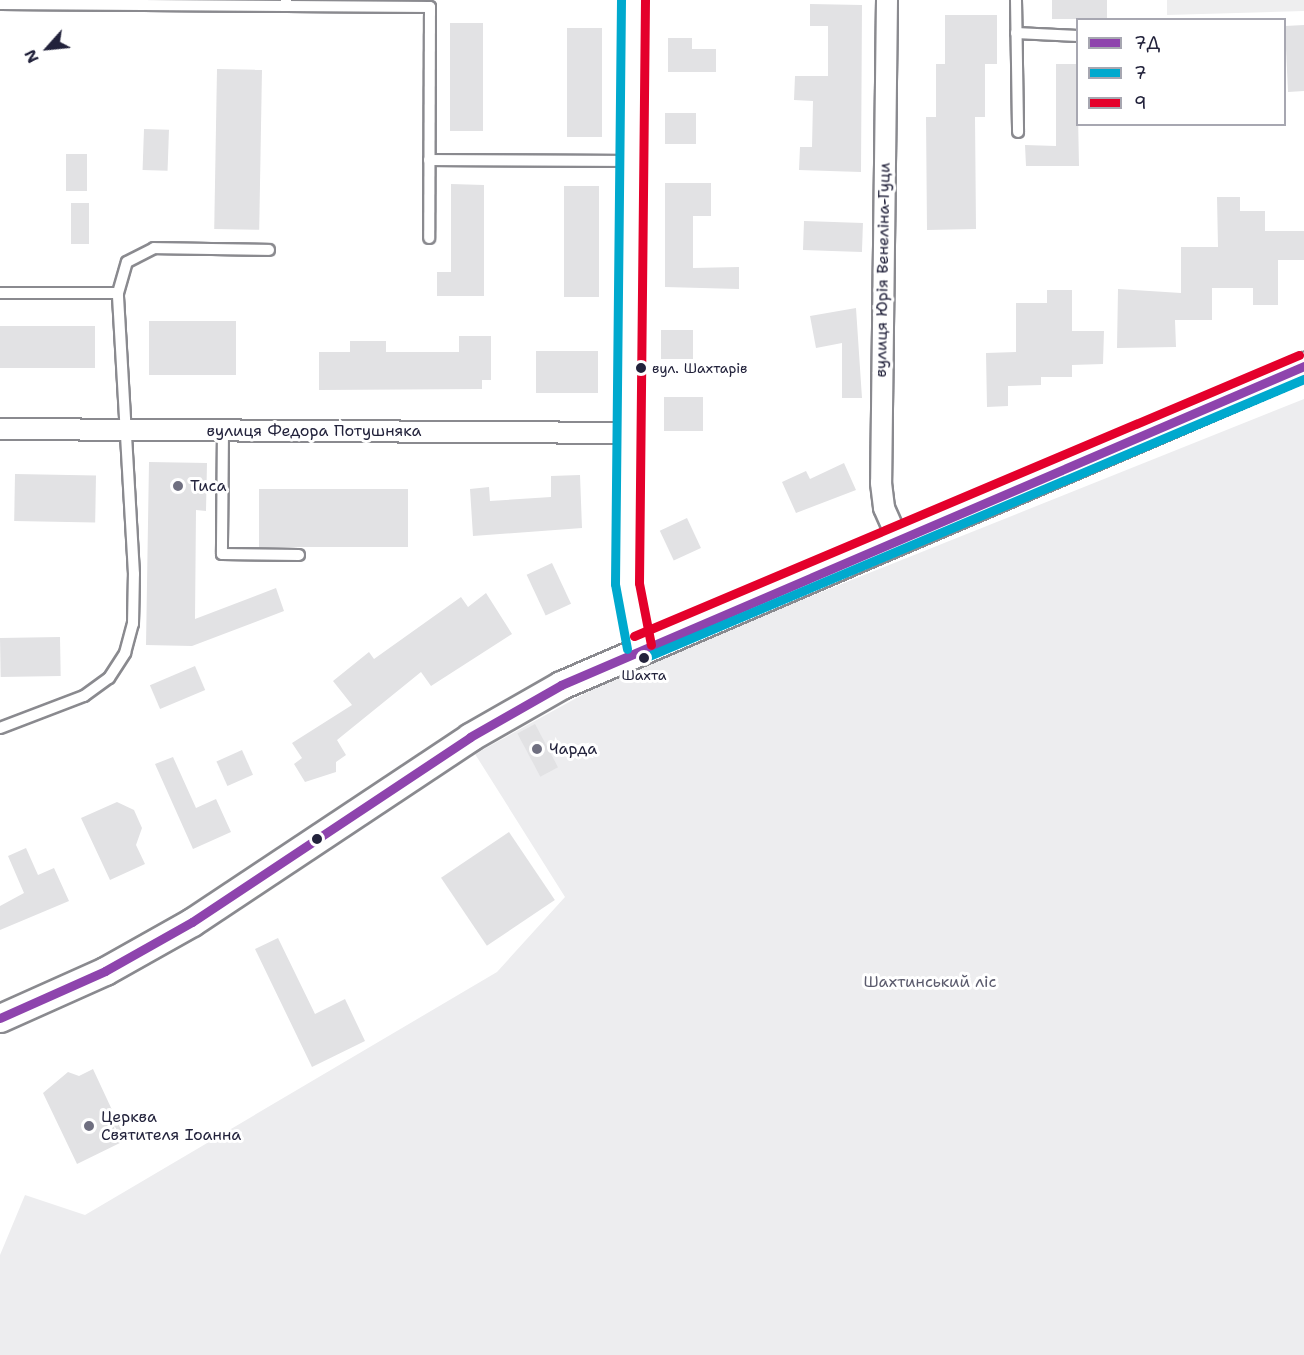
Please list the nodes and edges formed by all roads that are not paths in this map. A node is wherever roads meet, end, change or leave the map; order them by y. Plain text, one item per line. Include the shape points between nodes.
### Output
1 (633, 0) edge
2 (887, 0) edge
3 (1016, 0) edge
4 (286, 3) edge
5 (0, 4) edge
6 (1016, 33) junction
7 (1076, 36) edge
8 (1018, 132) dead end
9 (429, 160) junction
10 (631, 161) junction
11 (429, 238) dead end
12 (269, 250) dead end
13 (0, 293) edge
14 (118, 293) junction
15 (1304, 366) edge
16 (0, 429) edge
17 (126, 429) junction
18 (223, 430) junction
19 (628, 433) junction
20 (897, 537) junction
21 (299, 555) dead end
22 (639, 647) junction
23 (0, 728) edge
24 (0, 1018) edge

1 - 10 street
2 - 20 street, вулиця Юрія Венеліна-Гуци via 881,483 884,508
3 - 6 lane
4 - 5 lane
4 - 9 lane via 430,8
6 - 7 lane
6 - 8 lane
9 - 10 lane
9 - 11 lane
10 - 19 street
12 - 14 lane via 154,248 127,262
13 - 14 lane
14 - 17 lane
15 - 20 street
16 - 17 street, вулиця Федора Потушняка
17 - 18 street, вулиця Федора Потушняка
17 - 23 lane via 134,574 133,624 126,653 109,678 84,696
18 - 19 street, вулиця Федора Потушняка
18 - 21 lane via 222,554
19 - 22 street via 627,584
20 - 22 street
22 - 24 street via 470,737 192,922 105,971

